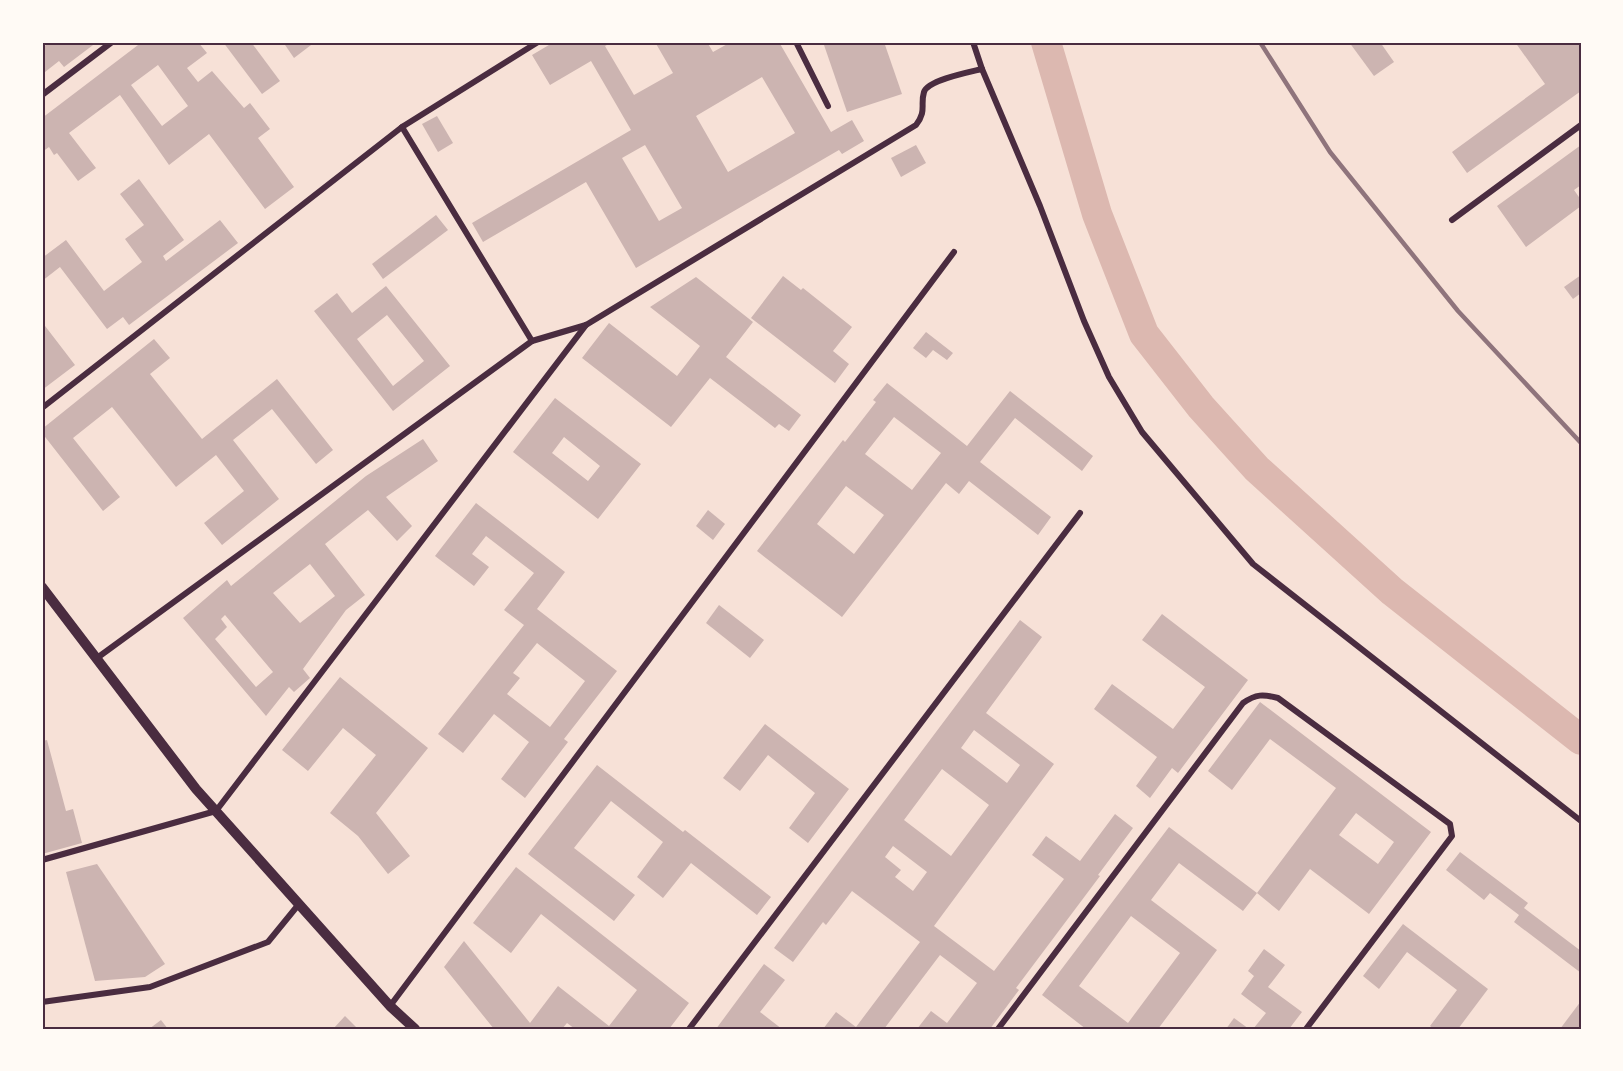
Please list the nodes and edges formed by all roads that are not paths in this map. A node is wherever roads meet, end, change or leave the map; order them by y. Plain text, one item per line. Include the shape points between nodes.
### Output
1 (112, 42) edge
2 (538, 42) edge
3 (796, 42) edge
4 (973, 42) edge
5 (982, 69) junction
6 (42, 95) edge
7 (828, 106) dead end
8 (1581, 125) edge
9 (402, 127) junction
10 (1452, 220) dead end
11 (954, 252) dead end
12 (586, 325) junction
13 (531, 342) junction
14 (42, 408) edge
15 (1080, 513) dead end
16 (42, 587) edge
17 (97, 658) junction
18 (216, 811) junction
19 (1581, 821) edge
20 (42, 860) edge
21 (299, 904) junction
22 (42, 1002) edge
23 (390, 1006) junction
24 (415, 1029) edge
25 (689, 1029) edge
26 (998, 1029) edge
27 (1306, 1029) edge

1 - 6 street
2 - 9 street
3 - 7 street
4 - 5 street
5 - 12 street via 929,86 924,92 922,118 916,125
5 - 19 street via 1084,321 1109,377 1142,432 1253,564
8 - 10 street
9 - 13 street
9 - 14 street
11 - 23 street
12 - 13 street
12 - 18 street
13 - 17 street
15 - 25 street
16 - 17 street
17 - 18 street
18 - 20 street
18 - 21 street
21 - 22 street via 268,942 150,987
21 - 23 street
23 - 24 street
26 - 27 street via 1243,703 1263,694 1278,698 1450,824 1452,836

